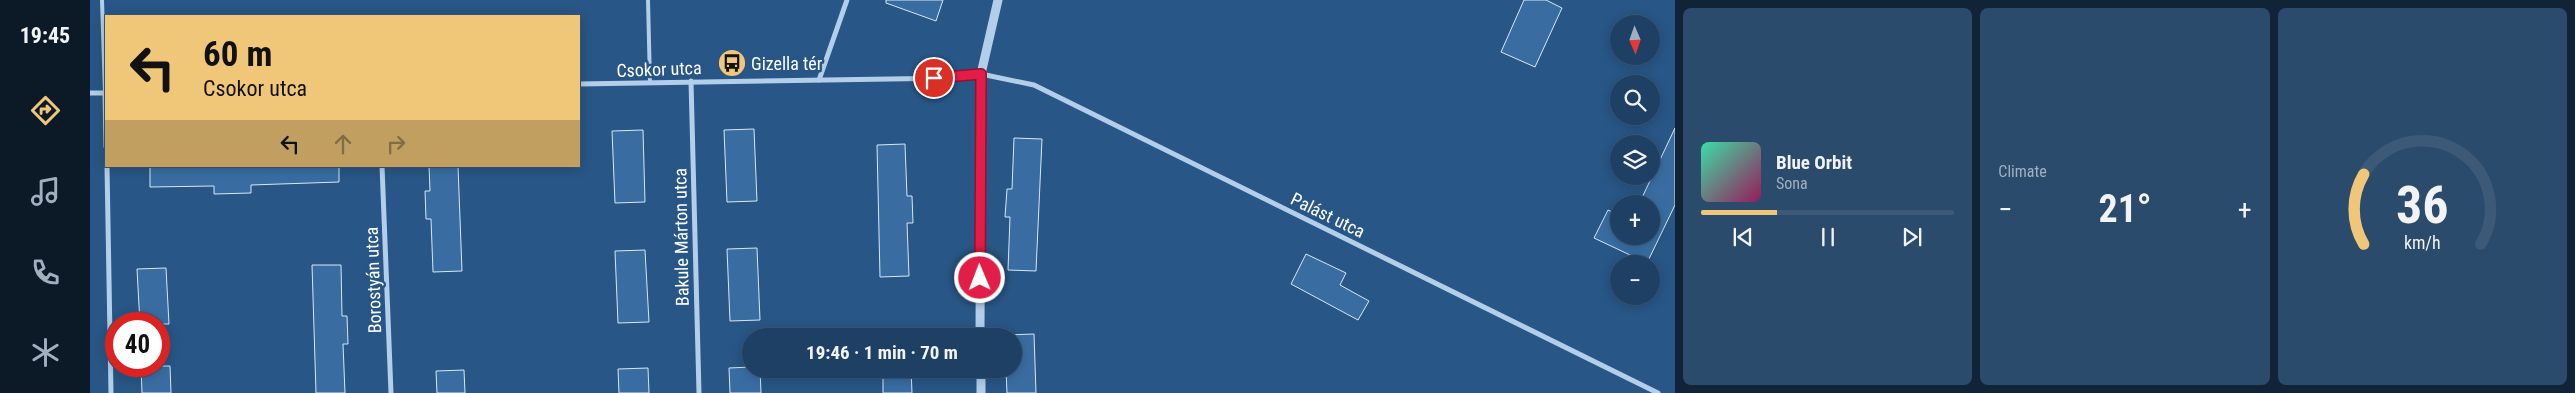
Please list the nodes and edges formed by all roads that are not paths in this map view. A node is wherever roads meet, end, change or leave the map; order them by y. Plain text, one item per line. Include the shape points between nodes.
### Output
1 (102, 0) edge
2 (648, 0) edge
3 (847, 0) edge
4 (998, 0) edge
5 (105, 70) edge
6 (981, 74) junction
7 (819, 80) junction
8 (691, 81) junction
9 (650, 83) junction
10 (580, 84) edge
11 (90, 93) edge
12 (105, 93) edge
13 (107, 167) edge
14 (382, 167) edge
15 (980, 328) edge
16 (981, 378) edge
17 (111, 393) edge
18 (391, 393) edge
19 (699, 393) edge
20 (981, 393) edge
21 (1658, 393) edge

1 - 5 lane
2 - 9 lane
3 - 7 street
4 - 6 street
6 - 7 street, Csokor utca via 954,78
6 - 15 street
6 - 21 street, Palást utca via 1034,85
7 - 8 street, Csokor utca
8 - 9 street, Csokor utca
8 - 19 street, Bakule Márton utca
9 - 10 street, Csokor utca
11 - 12 street
13 - 17 street
14 - 18 street, Borostyán utca
16 - 20 street

